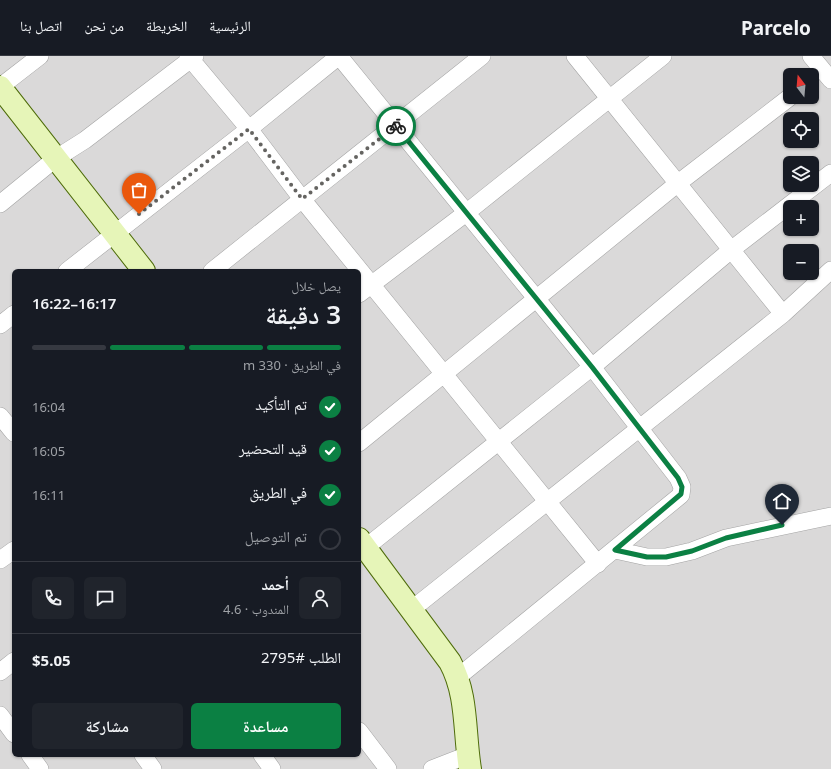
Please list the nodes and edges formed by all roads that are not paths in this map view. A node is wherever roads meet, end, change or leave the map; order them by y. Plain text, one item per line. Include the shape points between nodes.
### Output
1 (40, 56) edge
2 (339, 56) edge
3 (482, 56) edge
4 (575, 56) edge
5 (662, 56) edge
6 (811, 56) edge
7 (191, 57) edge
8 (824, 74) edge
9 (0, 87) edge
10 (610, 98) junction
11 (783, 102) edge
12 (395, 125) junction
13 (249, 129) junction
14 (55, 159) junction
15 (831, 173) edge
16 (677, 184) junction
17 (302, 199) junction
18 (0, 204) edge
19 (466, 213) junction
20 (115, 233) junction
21 (731, 250) junction
22 (70, 269) edge
23 (142, 269) edge
24 (214, 269) edge
25 (831, 270) edge
26 (374, 284) junction
27 (361, 293) edge
28 (536, 298) junction
29 (783, 314) junction
30 (12, 316) edge
31 (0, 325) edge
32 (592, 367) junction
33 (445, 373) junction
34 (0, 416) edge
35 (640, 427) junction
36 (12, 431) edge
37 (361, 441) edge
38 (500, 441) junction
39 (548, 502) junction
40 (831, 516) edge
41 (362, 543) edge
42 (615, 550) junction
43 (12, 551) edge
44 (0, 560) edge
45 (598, 564) junction
46 (411, 610) junction
47 (12, 663) edge
48 (0, 672) edge
49 (458, 677) junction
50 (0, 715) edge
51 (12, 731) edge
52 (361, 734) edge
53 (31, 757) edge
54 (144, 757) edge
55 (263, 757) edge
56 (469, 762) edge
57 (40, 769) edge
58 (153, 769) edge
59 (272, 769) edge
60 (388, 769) edge
61 (432, 769) edge

1 - 9 street
2 - 12 street
2 - 13 street
3 - 12 street
4 - 10 street
5 - 10 street
6 - 8 street
7 - 13 street
7 - 14 street via 85,140
9 - 14 main road
10 - 16 street
10 - 19 street
11 - 16 street
12 - 17 street
12 - 19 street
13 - 17 street
13 - 20 street
14 - 18 street
14 - 20 main road
15 - 21 street
16 - 21 street
16 - 28 street
17 - 24 street
17 - 26 street
19 - 26 street
19 - 28 street
20 - 22 street
20 - 23 main road
21 - 29 street
21 - 32 street
25 - 29 street
26 - 27 street
26 - 33 street
28 - 32 street
28 - 33 street
29 - 35 street
30 - 31 street
32 - 35 street
32 - 38 street
33 - 37 street
33 - 38 street
34 - 36 street
35 - 39 street
35 - 42 street via 678,478 682,487 681,494
38 - 39 street
38 - 41 street
39 - 45 street
39 - 46 street
40 - 42 street via 726,538 692,551 666,557 647,557
41 - 46 main road
42 - 45 street
43 - 44 street
45 - 49 street
46 - 49 main road via 450,662
47 - 48 street
49 - 56 main road via 462,690
50 - 51 street
52 - 60 street
53 - 57 street
54 - 58 street
55 - 59 street
56 - 61 street

